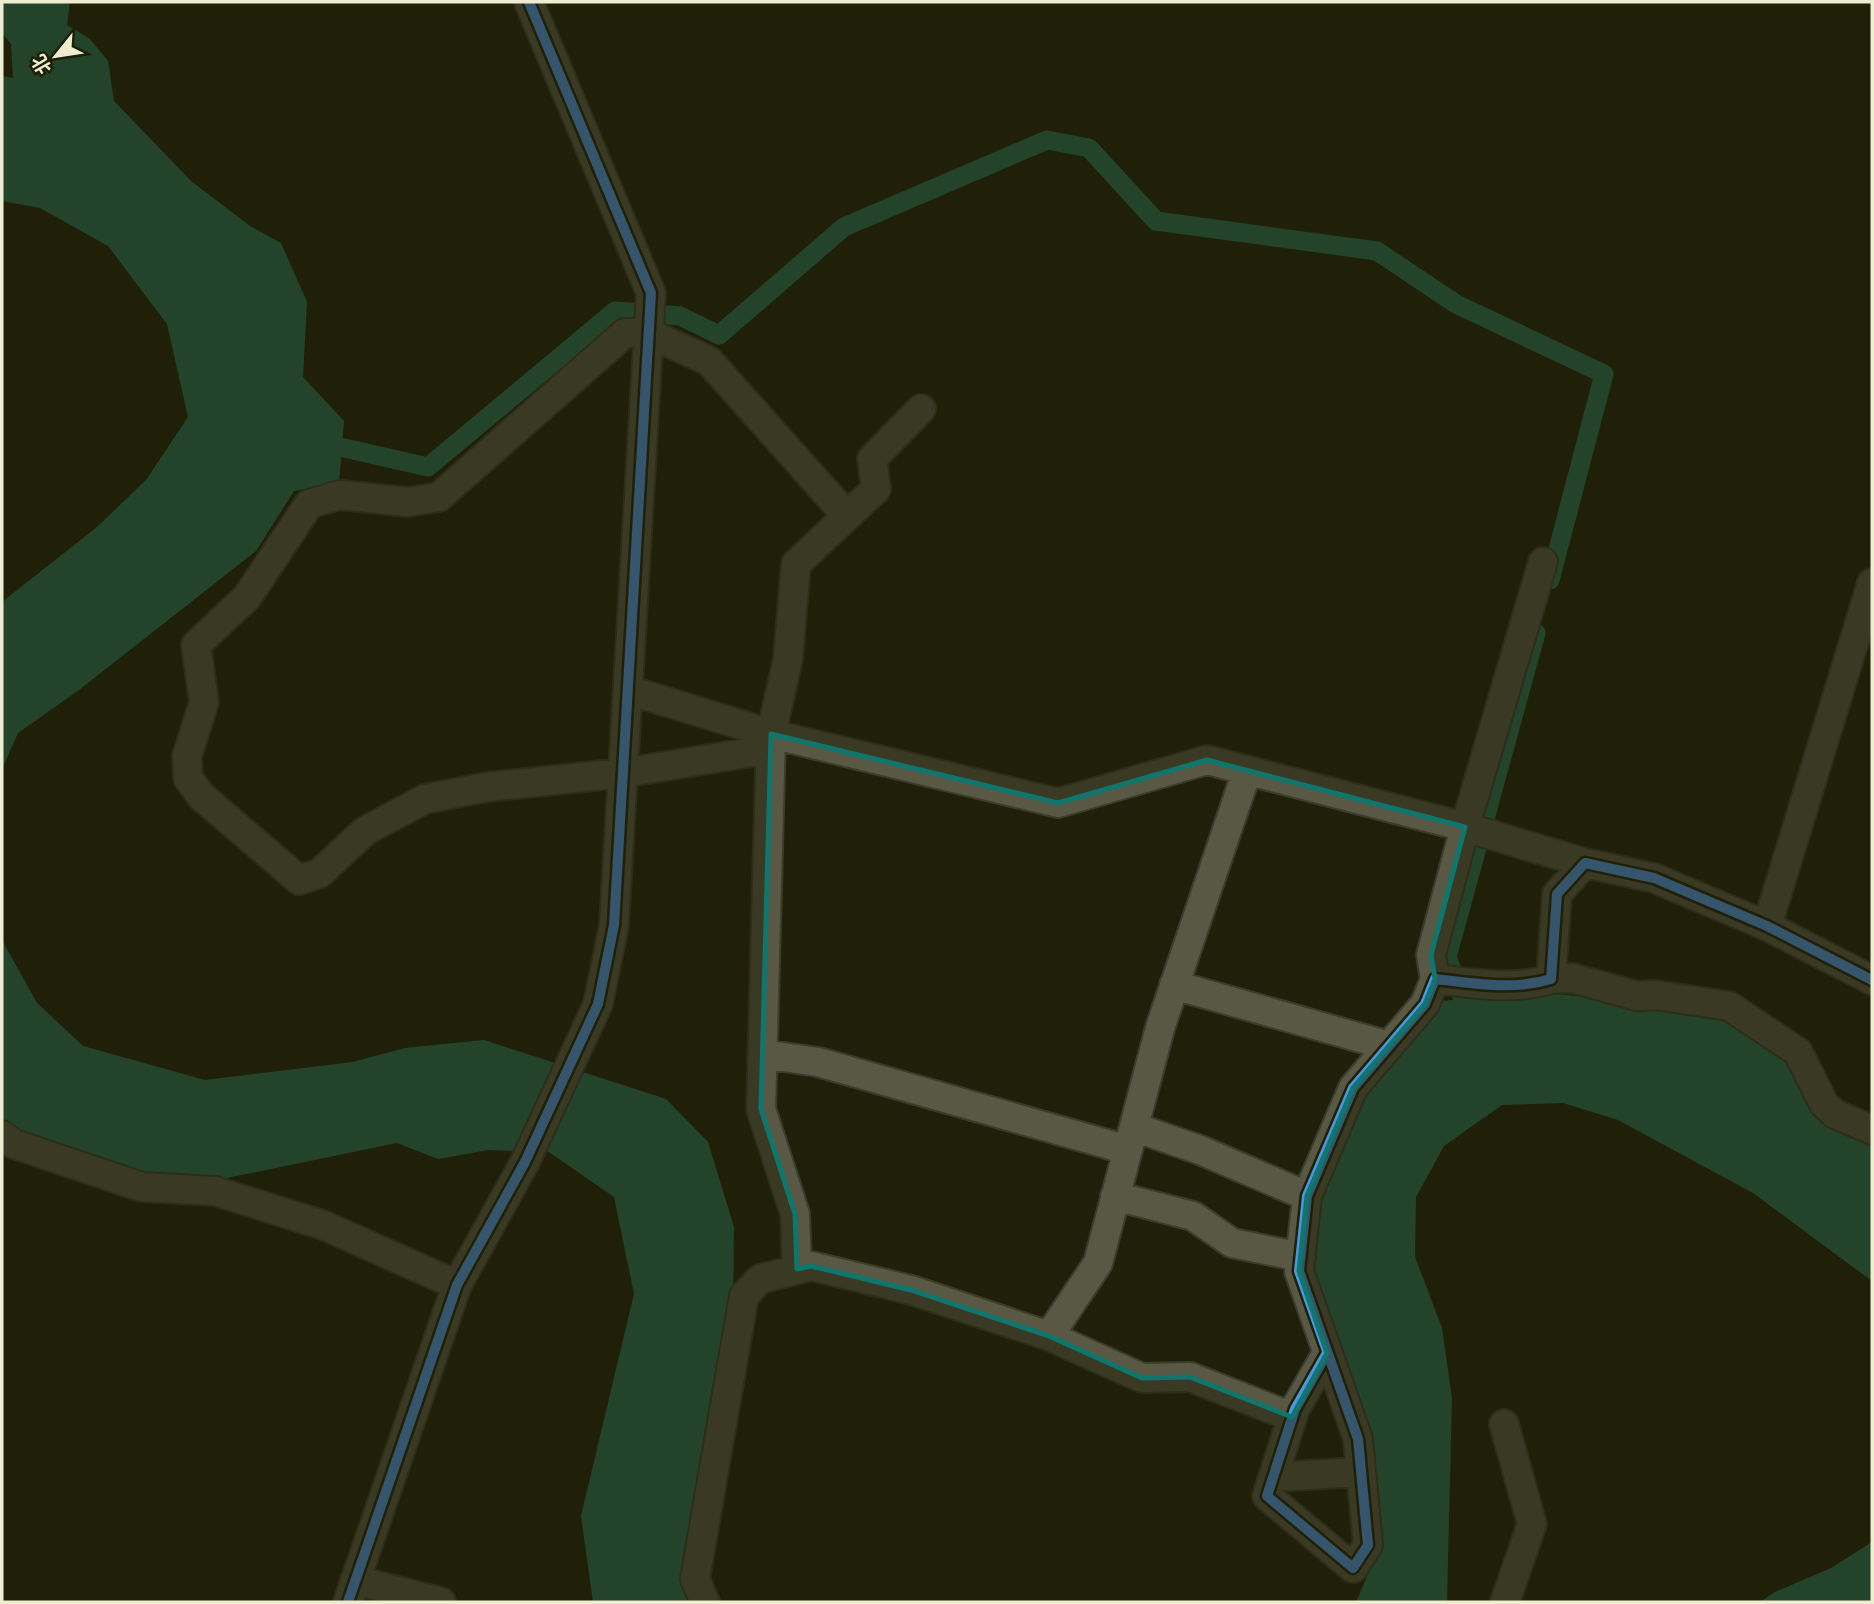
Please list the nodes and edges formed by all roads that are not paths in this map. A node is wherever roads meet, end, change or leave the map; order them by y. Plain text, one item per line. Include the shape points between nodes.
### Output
1 (529, 2) edge
2 (648, 333) junction
3 (921, 409) dead end
4 (848, 516) junction
5 (1543, 562) dead end
6 (1872, 583) edge
7 (628, 690) junction
8 (771, 742) junction
9 (1247, 771) junction
10 (623, 773) junction
11 (1465, 827) junction
12 (1585, 863) junction
13 (1767, 926) junction
14 (1435, 979) junction
15 (1551, 979) junction
16 (1872, 980) edge
17 (1174, 985) junction
18 (1388, 1046) junction
19 (763, 1054) junction
20 (1872, 1130) edge
21 (2, 1135) edge
22 (1131, 1139) junction
23 (1115, 1196) junction
24 (1307, 1196) junction
25 (1301, 1257) junction
26 (797, 1269) junction
27 (457, 1285) junction
28 (1049, 1336) junction
29 (1326, 1353) junction
30 (1293, 1417) junction
31 (1504, 1424) dead end
32 (1360, 1472) junction
33 (1273, 1477) junction
34 (352, 1591) edge
35 (441, 1602) edge
36 (705, 1602) edge
37 (1505, 1602) edge

1 - 2 street via 651,293
2 - 4 street via 709,361
2 - 7 street
2 - 10 street via 625,333 439,497 408,502 340,495 309,504 247,597 196,645 204,702 187,756 188,778 201,796 299,880 320,873 365,831 425,799 486,787
3 - 4 street via 872,459 876,489
4 - 8 street via 796,564 788,659
5 - 11 street
6 - 13 street
7 - 8 street
7 - 10 street
8 - 9 street via 1058,803 1207,760
8 - 10 street
8 - 19 street
9 - 11 street
9 - 17 street
10 - 27 street via 614,925 598,1004 525,1161
11 - 12 street
11 - 14 street via 1431,955
12 - 13 street via 1654,878
12 - 15 street via 1558,894
13 - 16 street
14 - 15 street via 1501,986
14 - 18 street via 1425,1004
15 - 20 street via 1572,978 1637,996 1728,1006 1798,1052 1824,1104 1835,1114
17 - 18 street
17 - 22 street
18 - 24 street via 1353,1088
19 - 22 street via 818,1062
19 - 26 street via 761,1109 795,1214
21 - 27 street via 14,1144 142,1188 215,1191 323,1225
22 - 23 street
22 - 24 street via 1200,1150
23 - 25 street via 1193,1216 1232,1244
23 - 28 street via 1098,1263
24 - 25 street
25 - 29 street via 1299,1271
26 - 28 street via 811,1266 911,1290
26 - 36 street via 760,1279 744,1297 695,1579
27 - 34 street
28 - 30 street via 1142,1378 1190,1377
29 - 30 street
29 - 32 street via 1358,1439
30 - 33 street
31 - 37 street via 1532,1524
32 - 33 street
32 - 33 street via 1368,1545 1353,1568 1267,1496
34 - 35 street

